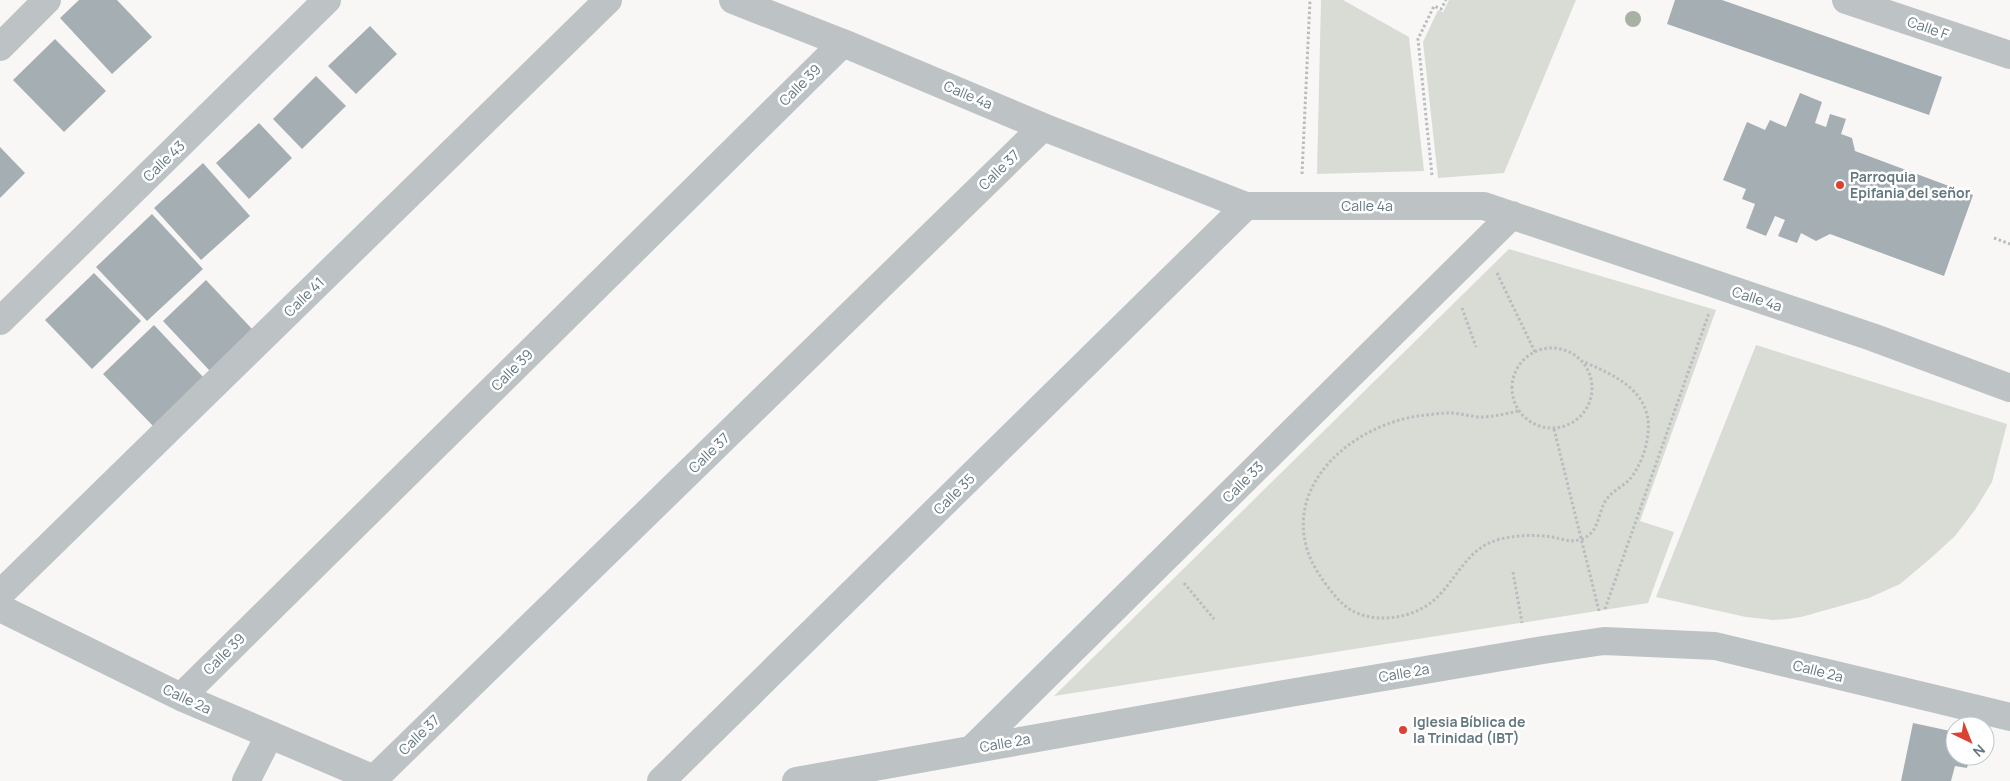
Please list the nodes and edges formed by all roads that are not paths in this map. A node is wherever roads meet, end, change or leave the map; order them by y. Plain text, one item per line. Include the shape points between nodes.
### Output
1 (47, 0) edge
2 (328, 0) edge
3 (608, 0) edge
4 (733, 0) edge
5 (1846, 0) edge
6 (843, 43) junction
7 (0, 47) edge
8 (2010, 55) edge
9 (1044, 127) junction
10 (1246, 206) junction
11 (1512, 215) junction
12 (0, 321) edge
13 (2010, 388) edge
14 (0, 594) edge
15 (0, 608) edge
16 (180, 697) junction
17 (2010, 717) edge
18 (269, 736) junction
19 (974, 748) junction
20 (377, 780) edge
21 (246, 781) edge
22 (662, 781) edge
23 (796, 781) edge

1 - 7 street
2 - 12 street, Calle 43
3 - 14 street, Calle 41
4 - 6 street, Calle 4a
5 - 8 street, Calle F
6 - 9 street, Calle 4a
6 - 16 street, Calle 39
9 - 10 street, Calle 4a
9 - 20 street, Calle 37
10 - 11 street, Calle 4a via 1484,206
10 - 22 street, Calle 35
11 - 13 street, Calle 4a
11 - 19 street, Calle 33
15 - 16 street, Calle 2a
16 - 18 street, Calle 2a
17 - 19 street, Calle 2a via 1715,646 1604,642 1303,690
18 - 20 street, Calle 2a
18 - 21 street
19 - 23 street, Calle 2a

